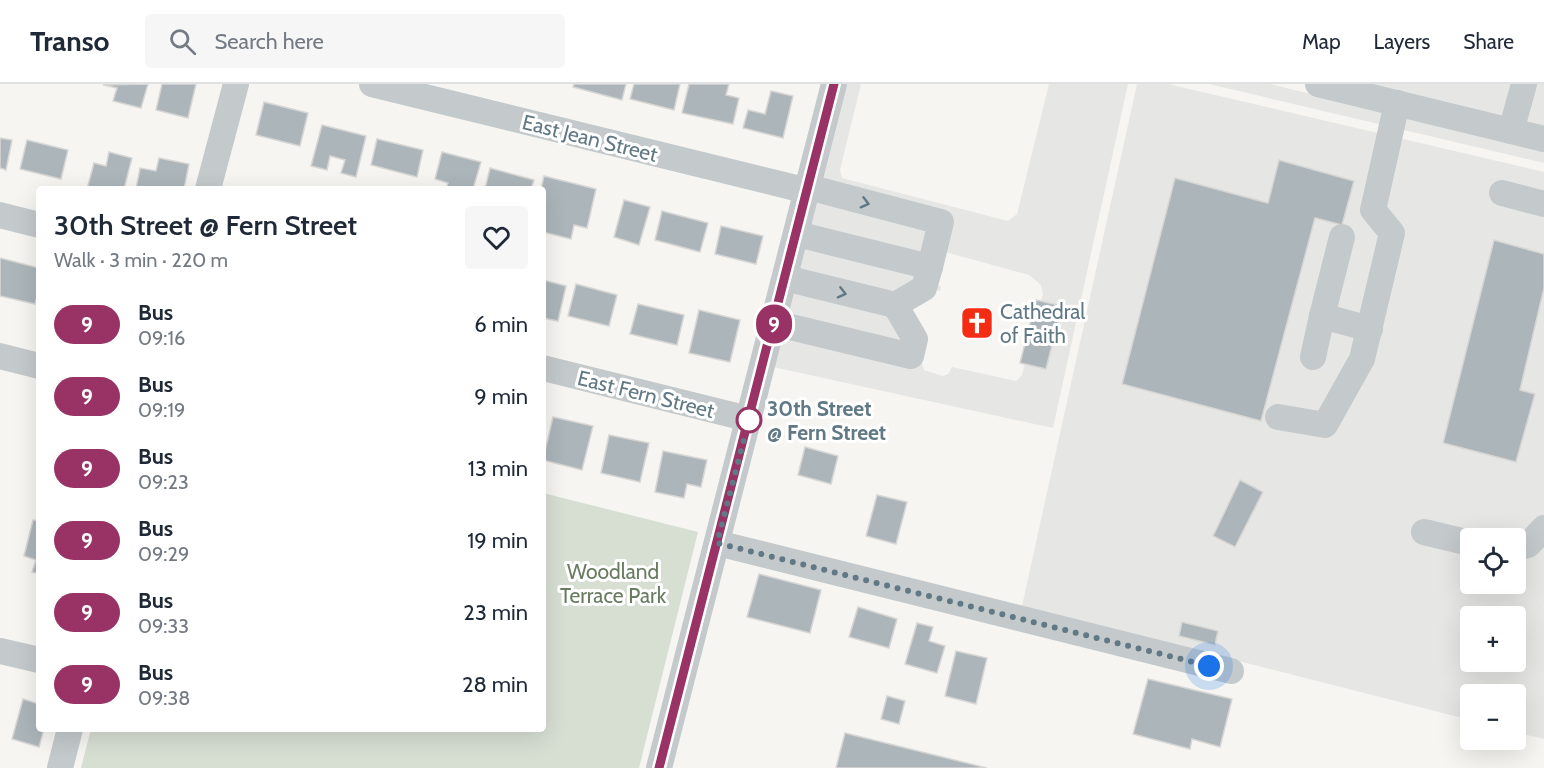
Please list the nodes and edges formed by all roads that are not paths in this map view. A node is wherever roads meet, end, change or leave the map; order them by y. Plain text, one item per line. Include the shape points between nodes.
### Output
1 (236, 84) edge
2 (372, 84) edge
3 (834, 84) edge
4 (1318, 84) edge
5 (1524, 84) edge
6 (1397, 103) junction
7 (1511, 131) junction
8 (1544, 139) edge
9 (209, 186) edge
10 (808, 189) junction
11 (1502, 193) dead end
12 (1544, 204) edge
13 (0, 215) edge
14 (36, 224) edge
15 (797, 234) junction
16 (1342, 237) dead end
17 (930, 267) junction
18 (785, 278) junction
19 (895, 305) junction
20 (1322, 316) junction
21 (774, 323) junction
22 (1370, 329) junction
23 (0, 356) edge
24 (1313, 357) dead end
25 (36, 365) edge
26 (546, 369) edge
27 (1278, 417) dead end
28 (749, 419) junction
29 (1544, 528) edge
30 (1424, 532) dead end
31 (1460, 541) edge
32 (717, 543) junction
33 (1526, 545) edge
34 (0, 651) edge
35 (36, 659) edge
36 (1231, 671) dead end
37 (69, 732) edge
38 (60, 768) edge
39 (659, 768) edge

1 - 9 street
2 - 10 street, East Jean Street
3 - 10 street
4 - 6 street
5 - 7 street
6 - 7 street
6 - 22 street via 1373,210 1392,233
7 - 8 street
10 - 15 street
10 -> 17 street, East Jean Street via 941,222
11 - 12 street
13 - 14 street
15 - 17 street
15 - 18 street
16 - 20 street
17 - 19 street via 924,288
18 -> 19 street
18 - 21 street
19 - 21 street via 915,339 911,356
20 - 22 street
20 - 24 street
21 - 28 street
22 - 27 street via 1362,359 1325,425
23 - 25 street
26 - 28 street, East Fern Street
28 - 32 street
29 - 33 street
30 - 31 street
32 - 36 street
32 - 39 street
34 - 35 street
37 - 38 street

